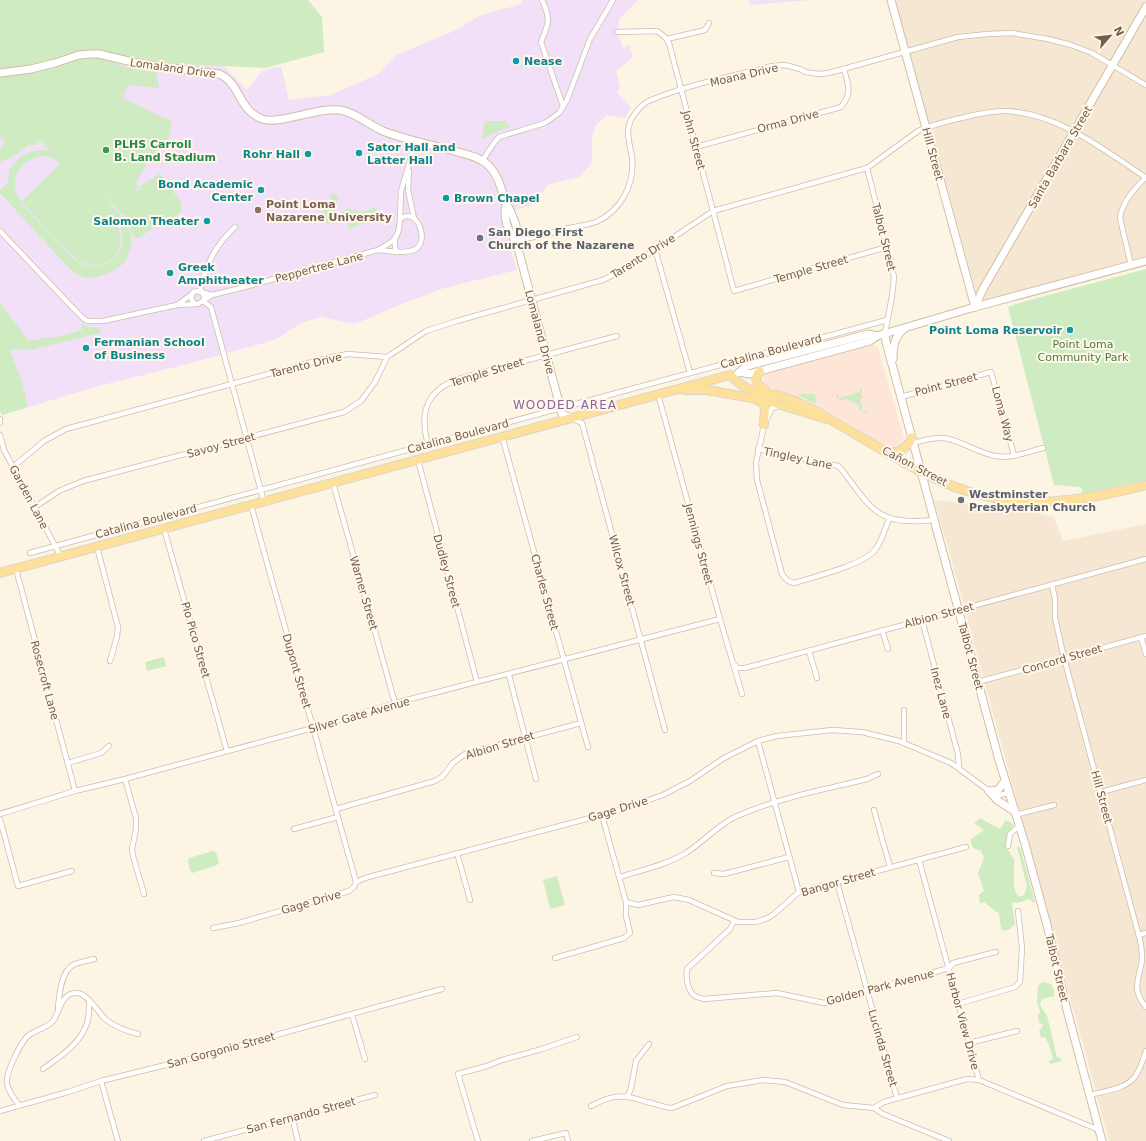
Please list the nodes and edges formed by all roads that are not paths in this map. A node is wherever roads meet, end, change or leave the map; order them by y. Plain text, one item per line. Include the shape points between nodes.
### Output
1 (542, 0) edge
2 (613, 0) edge
3 (891, 0) edge
4 (1146, 7) edge
5 (709, 23) dead end
6 (617, 32) dead end
7 (667, 40) junction
8 (905, 52) junction
9 (1113, 65) junction
10 (844, 69) junction
11 (0, 73) edge
12 (1146, 85) edge
13 (681, 90) junction
14 (563, 106) junction
15 (926, 127) junction
16 (1074, 132) junction
17 (416, 141) junction
18 (696, 146) junction
19 (482, 161) junction
20 (409, 167) junction
21 (867, 168) junction
22 (1146, 177) edge
23 (713, 211) junction
24 (414, 218) junction
25 (400, 219) junction
26 (236, 227) dead end
27 (0, 231) edge
28 (395, 240) junction
29 (516, 241) junction
30 (887, 247) junction
31 (655, 249) junction
32 (378, 250) junction
33 (397, 252) junction
34 (1146, 261) edge
35 (1131, 265) junction
36 (734, 291) joint
37 (201, 292) junction
38 (192, 294) junction
39 (212, 295) junction
40 (532, 300) junction
41 (203, 301) junction
42 (196, 304) junction
43 (177, 305) junction
44 (975, 308) junction
45 (887, 320) junction
46 (905, 328) junction
47 (885, 333) junction
48 (617, 336) dead end
49 (877, 336) junction
50 (546, 355) junction
51 (387, 357) junction
52 (893, 367) junction
53 (760, 371) junction
54 (740, 372) junction
55 (991, 372) joint
56 (690, 373) junction
57 (730, 375) junction
58 (232, 384) junction
59 (674, 390) junction
60 (769, 393) junction
61 (658, 394) junction
62 (900, 396) junction
63 (751, 397) junction
64 (787, 407) junction
65 (561, 408) junction
66 (571, 418) junction
67 (0, 419) edge
68 (831, 420) junction
69 (0, 423) edge
70 (764, 425) junction
71 (0, 435) edge
72 (502, 436) junction
73 (247, 438) junction
74 (911, 441) junction
75 (428, 444) junction
76 (1043, 448) dead end
77 (758, 449) junction
78 (888, 452) junction
79 (1014, 455) junction
80 (418, 460) junction
81 (13, 467) junction
82 (921, 472) junction
83 (333, 483) junction
84 (1146, 485) edge
85 (261, 490) junction
86 (264, 502) junction
87 (251, 505) junction
88 (35, 507) junction
89 (889, 519) junction
90 (934, 520) junction
91 (164, 529) junction
92 (55, 546) junction
93 (97, 547) junction
94 (30, 553) dead end
95 (61, 557) junction
96 (1146, 559) edge
97 (16, 569) junction
98 (0, 574) edge
99 (1052, 585) junction
100 (958, 610) junction
101 (720, 619) junction
102 (922, 620) junction
103 (882, 630) junction
104 (1144, 636) edge
105 (641, 639) junction
106 (888, 649) dead end
107 (810, 651) junction
108 (1146, 654) edge
109 (1064, 658) junction
110 (563, 660) junction
111 (110, 661) dead end
112 (733, 663) junction
113 (509, 675) junction
114 (817, 678) dead end
115 (477, 682) junction
116 (978, 682) junction
117 (742, 694) dead end
118 (395, 703) junction
119 (904, 710) dead end
120 (581, 723) junction
121 (313, 728) junction
122 (665, 730) dead end
123 (525, 737) junction
124 (758, 741) junction
125 (904, 743) junction
126 (109, 746) dead end
127 (588, 747) dead end
128 (227, 751) junction
129 (68, 764) junction
130 (958, 768) junction
131 (878, 774) dead end
132 (125, 779) junction
133 (536, 779) dead end
134 (1146, 780) edge
135 (1005, 781) junction
136 (75, 790) junction
137 (989, 791) junction
138 (1101, 792) junction
139 (1008, 793) junction
140 (774, 802) junction
141 (1054, 805) dead end
142 (336, 809) junction
143 (874, 810) dead end
144 (1015, 813) junction
145 (0, 814) edge
146 (602, 815) junction
147 (338, 817) junction
148 (0, 819) edge
149 (1019, 826) junction
150 (294, 829) dead end
151 (1008, 846) dead end
152 (966, 847) dead end
153 (457, 853) junction
154 (789, 857) junction
155 (919, 860) junction
156 (890, 868) junction
157 (72, 871) dead end
158 (714, 873) dead end
159 (620, 877) junction
160 (356, 882) junction
161 (836, 882) junction
162 (799, 892) junction
163 (144, 894) dead end
164 (470, 900) dead end
165 (626, 902) junction
166 (1018, 910) dead end
167 (734, 921) junction
168 (214, 928) dead end
169 (1146, 933) edge
170 (1139, 935) junction
171 (996, 952) dead end
172 (555, 958) dead end
173 (94, 959) dead end
174 (949, 968) junction
175 (442, 989) dead end
176 (867, 991) junction
177 (89, 1001) junction
178 (958, 1004) junction
179 (1146, 1007) edge
180 (57, 1014) junction
181 (352, 1015) junction
182 (1017, 1031) dead end
183 (138, 1034) dead end
184 (577, 1037) dead end
185 (969, 1043) junction
186 (649, 1044) dead end
187 (1146, 1051) edge
188 (366, 1059) dead end
189 (43, 1069) dead end
190 (980, 1080) junction
191 (102, 1081) junction
192 (375, 1095) dead end
193 (1090, 1095) junction
194 (628, 1096) junction
195 (897, 1098) junction
196 (18, 1105) junction
197 (591, 1106) dead end
198 (874, 1108) junction
199 (0, 1111) edge
200 (292, 1117) junction
201 (1099, 1130) junction
202 (118, 1141) edge
203 (204, 1141) edge
204 (298, 1141) edge
205 (478, 1141) edge
206 (532, 1141) edge
207 (568, 1141) edge
208 (949, 1141) edge
209 (1102, 1141) edge

1 - 14 street via 548,15 548,24 541,42
2 - 14 street via 590,39
3 - 8 main road, Hill Street
4 - 9 main road, Santa Barbara Street
5 - 7 street via 705,30
6 - 7 street via 658,31
7 - 13 street, John Street
8 - 9 street, Moana Drive via 958,38 1012,33 1048,38 1071,45
8 - 10 street, Moana Drive
8 - 15 main road, Hill Street
9 - 12 street, Moana Drive
9 - 16 main road, Santa Barbara Street
10 - 13 street, Moana Drive via 819,74 785,65 772,66
10 - 18 street, Orma Drive via 849,91 848,98 841,107
11 - 17 main road, Lomaland Drive via 31,69 91,54 141,64 203,71 226,77 247,109 262,119 276,119 321,110 341,110 383,130
13 - 18 street, John Street
13 - 29 street, Moana Drive via 650,101 635,114 630,123 628,137 632,170 628,188 623,199 611,212 596,222
14 - 19 street via 559,113 545,123 499,137
15 - 16 street, Tarento Drive via 970,115 1004,111 1044,118
15 - 21 street, Tarento Drive
15 - 44 main road, Hill Street
16 - 22 street, Tarento Drive
16 - 44 main road, Santa Barbara Street via 987,282
17 - 19 main road, Lomaland Drive
17 - 20 street, Peppertree Lane
18 - 23 street, John Street
19 - 29 main road, Lomaland Drive via 488,164 500,182 518,232
20 - 24 street, Peppertree Lane via 408,190
20 - 25 street, Peppertree Lane via 401,191
21 - 23 street, Tarento Drive
21 - 30 street, Talbot Street
22 - 35 street via 1121,210 1120,218
23 - 31 street, Tarento Drive
23 - 36 street, John Street
24 - 25 street via 404,216
24 - 33 street, Peppertree Lane via 420,224 421,242 416,249
25 - 28 street, Peppertree Lane via 400,229
26 - 37 street via 224,238 213,254
27 - 43 street via 88,321 103,321
28 - 32 street, Peppertree Lane
28 - 33 street, Peppertree Lane
29 - 40 main road, Lomaland Drive
30 - 36 street, Temple Street
30 - 45 street, Talbot Street via 894,277
31 - 40 street, Tarento Drive via 612,276
31 - 56 street
32 - 33 street, Peppertree Lane
32 - 39 street, Peppertree Lane
34 - 35 main road, Catalina Boulevard
35 - 44 main road, Catalina Boulevard
37 - 38 street via 195,291
37 - 39 street
37 - 41 street via 204,296
38 - 42 street via 191,300
38 - 43 street
39 - 41 street, Peppertree Lane
40 - 50 main road, Lomaland Drive
40 - 51 street, Tarento Drive via 426,331
41 - 42 street
41 - 58 street via 210,307
42 - 43 street
44 - 46 main road, Catalina Boulevard
45 - 47 street, Talbot Street
45 - 56 street, Catalina Boulevard
46 - 47 main road, Catalina Boulevard
46 - 52 main road via 895,340
47 - 49 main road, Catalina Boulevard
47 - 52 main road, Talbot Street
48 - 50 street, Temple Street
49 - 53 main road, Catalina Boulevard via 870,341
49 - 54 main road, Catalina Boulevard via 868,334 747,366
50 - 65 main road, Lomaland Drive
50 - 75 street, Temple Street via 458,379 441,387 431,398 425,414 423,427
51 - 58 street, Tarento Drive via 348,354
51 - 73 street, Savoy Street via 375,382 361,401 344,412
52 - 62 main road, Talbot Street
53 - 54 main road, Catalina Boulevard via 748,374
53 - 60 main road via 757,382
54 - 57 main road, Catalina Boulevard
55 - 62 street, Point Street
55 - 79 street, Loma Way
56 - 65 street, Catalina Boulevard
57 - 59 main road, Catalina Boulevard
57 - 60 main road, Cañon Street via 749,389
58 - 73 street
58 - 81 street, Tarento Drive via 66,429 44,441
59 - 61 main road, Catalina Boulevard
59 - 63 main road, Cañon Street via 707,390
60 - 68 main road, Cañon Street via 818,410
61 - 66 main road, Catalina Boulevard
61 - 101 street, Jennings Street
62 - 74 main road, Talbot Street
63 - 64 main road, Cañon Street
63 - 70 main road via 765,407
64 - 68 main road, Cañon Street
64 - 70 street via 772,408
65 - 66 main road, Lomaland Drive via 562,414
65 - 75 street, Catalina Boulevard
66 - 72 main road, Catalina Boulevard
66 - 105 street, Wilcox Street via 582,423
67 - 69 street
68 - 78 main road, Cañon Street
70 - 77 street
71 - 81 street, Garden Lane
72 - 80 main road, Catalina Boulevard
72 - 110 street, Charles Street
73 - 85 street
73 - 88 street, Savoy Street via 83,481 59,491
74 - 78 main road via 896,453
74 - 79 street via 945,438 988,455
74 - 82 main road, Talbot Street
75 - 85 street, Catalina Boulevard
76 - 79 street
77 - 89 street, Tingley Lane via 838,466 867,503
77 - 89 street via 757,480 782,574 789,582 794,583 859,562 869,556 880,541
78 - 82 main road, Cañon Street
80 - 83 main road, Catalina Boulevard
80 - 115 street, Dudley Street
81 - 88 street, Garden Lane
82 - 84 main road, Cañon Street via 978,495 1026,502 1084,499
82 - 90 main road, Talbot Street
83 - 86 main road, Catalina Boulevard
83 - 118 street, Warner Street
85 - 86 street
85 - 92 street, Catalina Boulevard
86 - 87 main road, Catalina Boulevard
87 - 91 main road, Catalina Boulevard
87 - 121 street, Dupont Street
88 - 92 street, Garden Lane
89 - 90 street, Tingley Lane
90 - 100 main road, Talbot Street
91 - 93 main road, Catalina Boulevard
91 - 128 street, Pio Pico Street
92 - 94 street, Catalina Boulevard
92 - 95 street, Garden Lane
93 - 95 main road, Catalina Boulevard
93 - 111 street via 118,627
95 - 97 main road, Catalina Boulevard
96 - 99 street, Albion Street
97 - 98 main road, Catalina Boulevard
97 - 129 street, Rosecroft Lane
99 - 100 street, Albion Street
99 - 109 street, Hill Street via 1055,618
100 - 102 street, Albion Street
100 - 116 main road, Talbot Street
101 - 105 street, Silver Gate Avenue
101 - 112 street, Jennings Street
102 - 103 street, Albion Street
102 - 130 street, Inez Lane via 958,754
103 - 106 street
103 - 107 street, Albion Street
104 - 108 street
104 - 109 street, Concord Street
105 - 110 street, Silver Gate Avenue
105 - 122 street, Wilcox Street
107 - 112 street, Albion Street via 745,668 738,668
107 - 114 street
109 - 116 street, Concord Street
109 - 138 street, Hill Street
110 - 113 street, Silver Gate Avenue
110 - 120 street, Charles Street
112 - 117 street, Jennings Street
113 - 115 street, Silver Gate Avenue
113 - 123 street
115 - 118 street, Silver Gate Avenue
116 - 135 main road, Talbot Street
118 - 121 street, Silver Gate Avenue
119 - 125 street
120 - 123 street, Albion Street
120 - 127 street, Charles Street
121 - 128 street, Silver Gate Avenue
121 - 142 street, Dupont Street
123 - 133 street
123 - 142 street, Albion Street via 465,754 435,781
124 - 125 street, Gage Drive via 777,736 832,730 862,732
124 - 140 street
124 - 146 street, Gage Drive via 724,758 690,781 663,795
125 - 130 street, Gage Drive
126 - 129 street via 101,754
128 - 132 street, Silver Gate Avenue
129 - 136 street, Rosecroft Lane
130 - 137 street, Gage Drive
131 - 140 street via 868,779
132 - 136 street, Silver Gate Avenue
132 - 163 street via 136,818 133,856
134 - 138 street
135 - 137 main road via 998,790
135 - 139 main road, Talbot Street
136 - 145 street, Silver Gate Avenue
137 - 139 street, Gage Drive via 996,796
137 - 144 main road via 996,800
138 - 170 street, Hill Street
139 - 144 main road, Talbot Street
140 - 154 street
140 - 159 street via 734,818 673,860
141 - 144 street
142 - 147 street, Dupont Street
143 - 156 street
144 - 149 main road, Talbot Street
146 - 153 street, Gage Drive
146 - 159 street
147 - 150 street
147 - 160 street, Dupont Street
148 - 157 street via 18,886
149 - 151 street via 1010,834
149 - 193 main road, Talbot Street
152 - 155 street, Bangor Street
153 - 160 street, Gage Drive
153 - 164 street
154 - 158 street via 724,874
154 - 162 street
155 - 156 street, Bangor Street
155 - 174 street, Harbor View Drive
156 - 161 street, Bangor Street
159 - 165 street
160 - 168 street, Gage Drive via 348,892
161 - 162 street, Bangor Street
161 - 176 street, Lucinda Street
162 - 167 street, Bangor Street via 768,918 756,922
165 - 167 street, Bangor Street via 638,905 674,897 689,900
165 - 172 street via 629,935
166 - 178 street via 1022,948 1020,982 1015,987
167 - 176 street, Golden Park Avenue via 730,929 687,969 686,978 690,991 695,996 704,999 777,993 824,1003
169 - 170 street
170 - 179 street, Hill Street via 1142,958 1137,988 1140,1000
171 - 174 street, Golden Park Avenue via 953,963
173 - 180 street via 73,965 66,970 60,989
174 - 176 street, Golden Park Avenue
174 - 178 street, Harbor View Drive
175 - 181 street, San Gorgonio Street
176 - 195 street, Lucinda Street
177 - 180 street via 85,996 71,993 66,996
177 - 183 street via 114,1025
177 - 189 street via 88,1018 78,1040
178 - 185 street, Harbor View Drive
180 - 196 street via 52,1022 24,1039 18,1051 7,1077 7,1084
181 - 188 street
181 - 191 street, San Gorgonio Street
182 - 185 street
184 - 205 street via 458,1074
185 - 190 street, Harbor View Drive
186 - 194 street via 636,1061 632,1088
187 - 193 street via 1136,1075 1129,1083
190 - 195 street via 967,1079
190 - 201 street, Harbor View Drive
191 - 196 street, San Gorgonio Street
191 - 202 street
192 - 200 street, San Fernando Street
193 - 201 main road, Talbot Street
194 - 197 street via 610,1097
194 - 198 street via 672,1108 727,1086 763,1080 785,1082 843,1105
195 - 198 street
196 - 199 street, San Gorgonio Street
198 - 208 street
200 - 203 street, San Fernando Street
200 - 204 street
201 - 209 main road, Talbot Street
206 - 207 street via 566,1133

